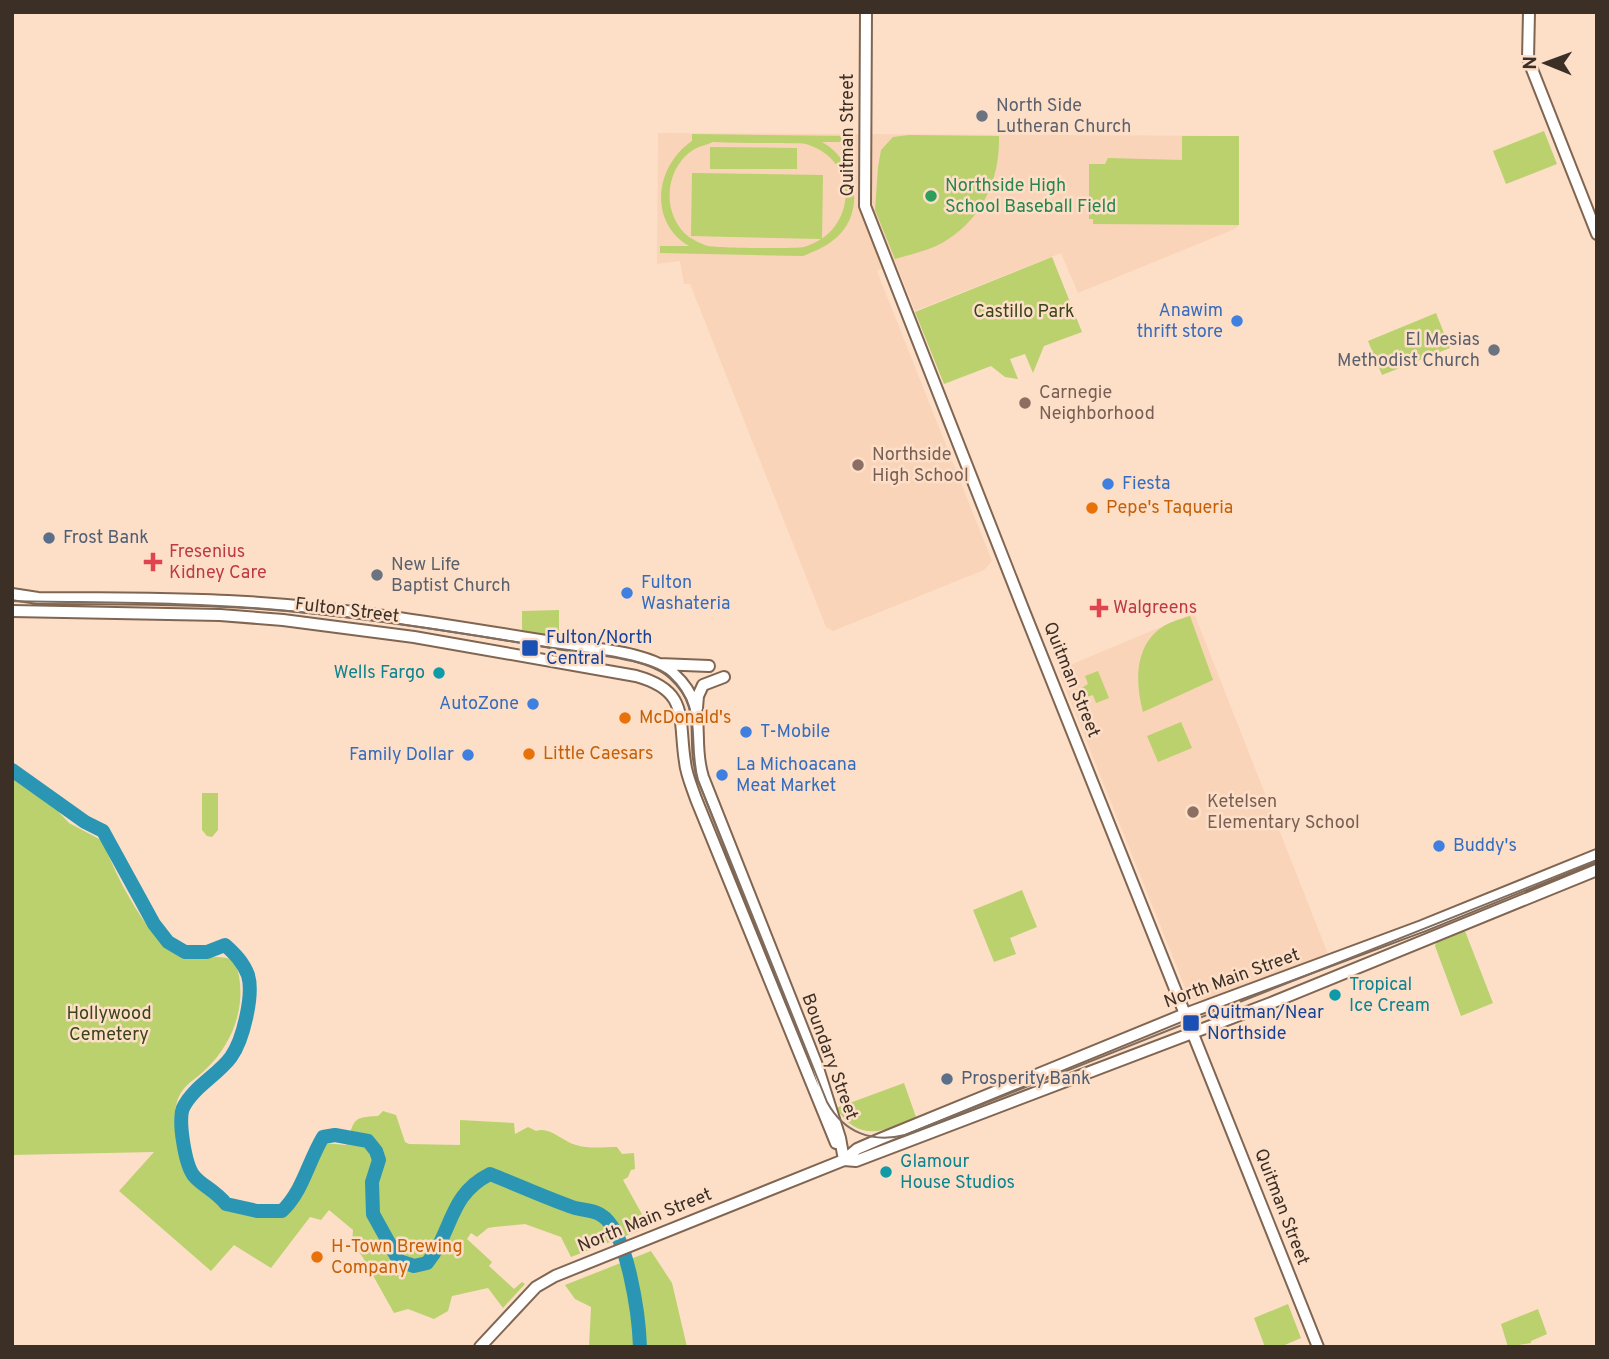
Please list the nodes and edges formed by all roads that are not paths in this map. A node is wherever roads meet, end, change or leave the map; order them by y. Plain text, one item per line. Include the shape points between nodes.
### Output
1 (866, 12) edge
2 (1529, 12) edge
3 (1597, 234) edge
4 (12, 594) edge
5 (12, 611) edge
6 (659, 664) junction
7 (709, 666) dead end
8 (724, 677) dead end
9 (669, 693) joint
10 (697, 710) junction
11 (1597, 855) edge
12 (1597, 870) edge
13 (1185, 1014) junction
14 (1193, 1033) junction
15 (844, 1160) junction
16 (480, 1347) edge
17 (1318, 1347) edge

1 - 13 main road, Quitman Street via 865,206
2 - 3 main road via 1528,59
4 - 6 main road, Fulton Street via 290,606 489,631
5 - 9 main road, Fulton Street via 220,615 346,627 636,676
6 - 7 main road
6 - 10 main road, Boundary Street via 682,682
8 - 10 main road via 704,685
9 - 15 main road, Boundary Street via 681,714 684,761 696,799
10 - 15 main road, Boundary Street via 702,777 817,1065
11 - 13 main road, North Main Street
12 - 14 main road, North Main Street
13 - 14 main road, Quitman Street
13 - 15 main road, North Main Street via 880,1139
14 - 15 main road, North Main Street via 856,1161
14 - 17 main road, Quitman Street
15 - 16 main road, North Main Street via 540,1283

